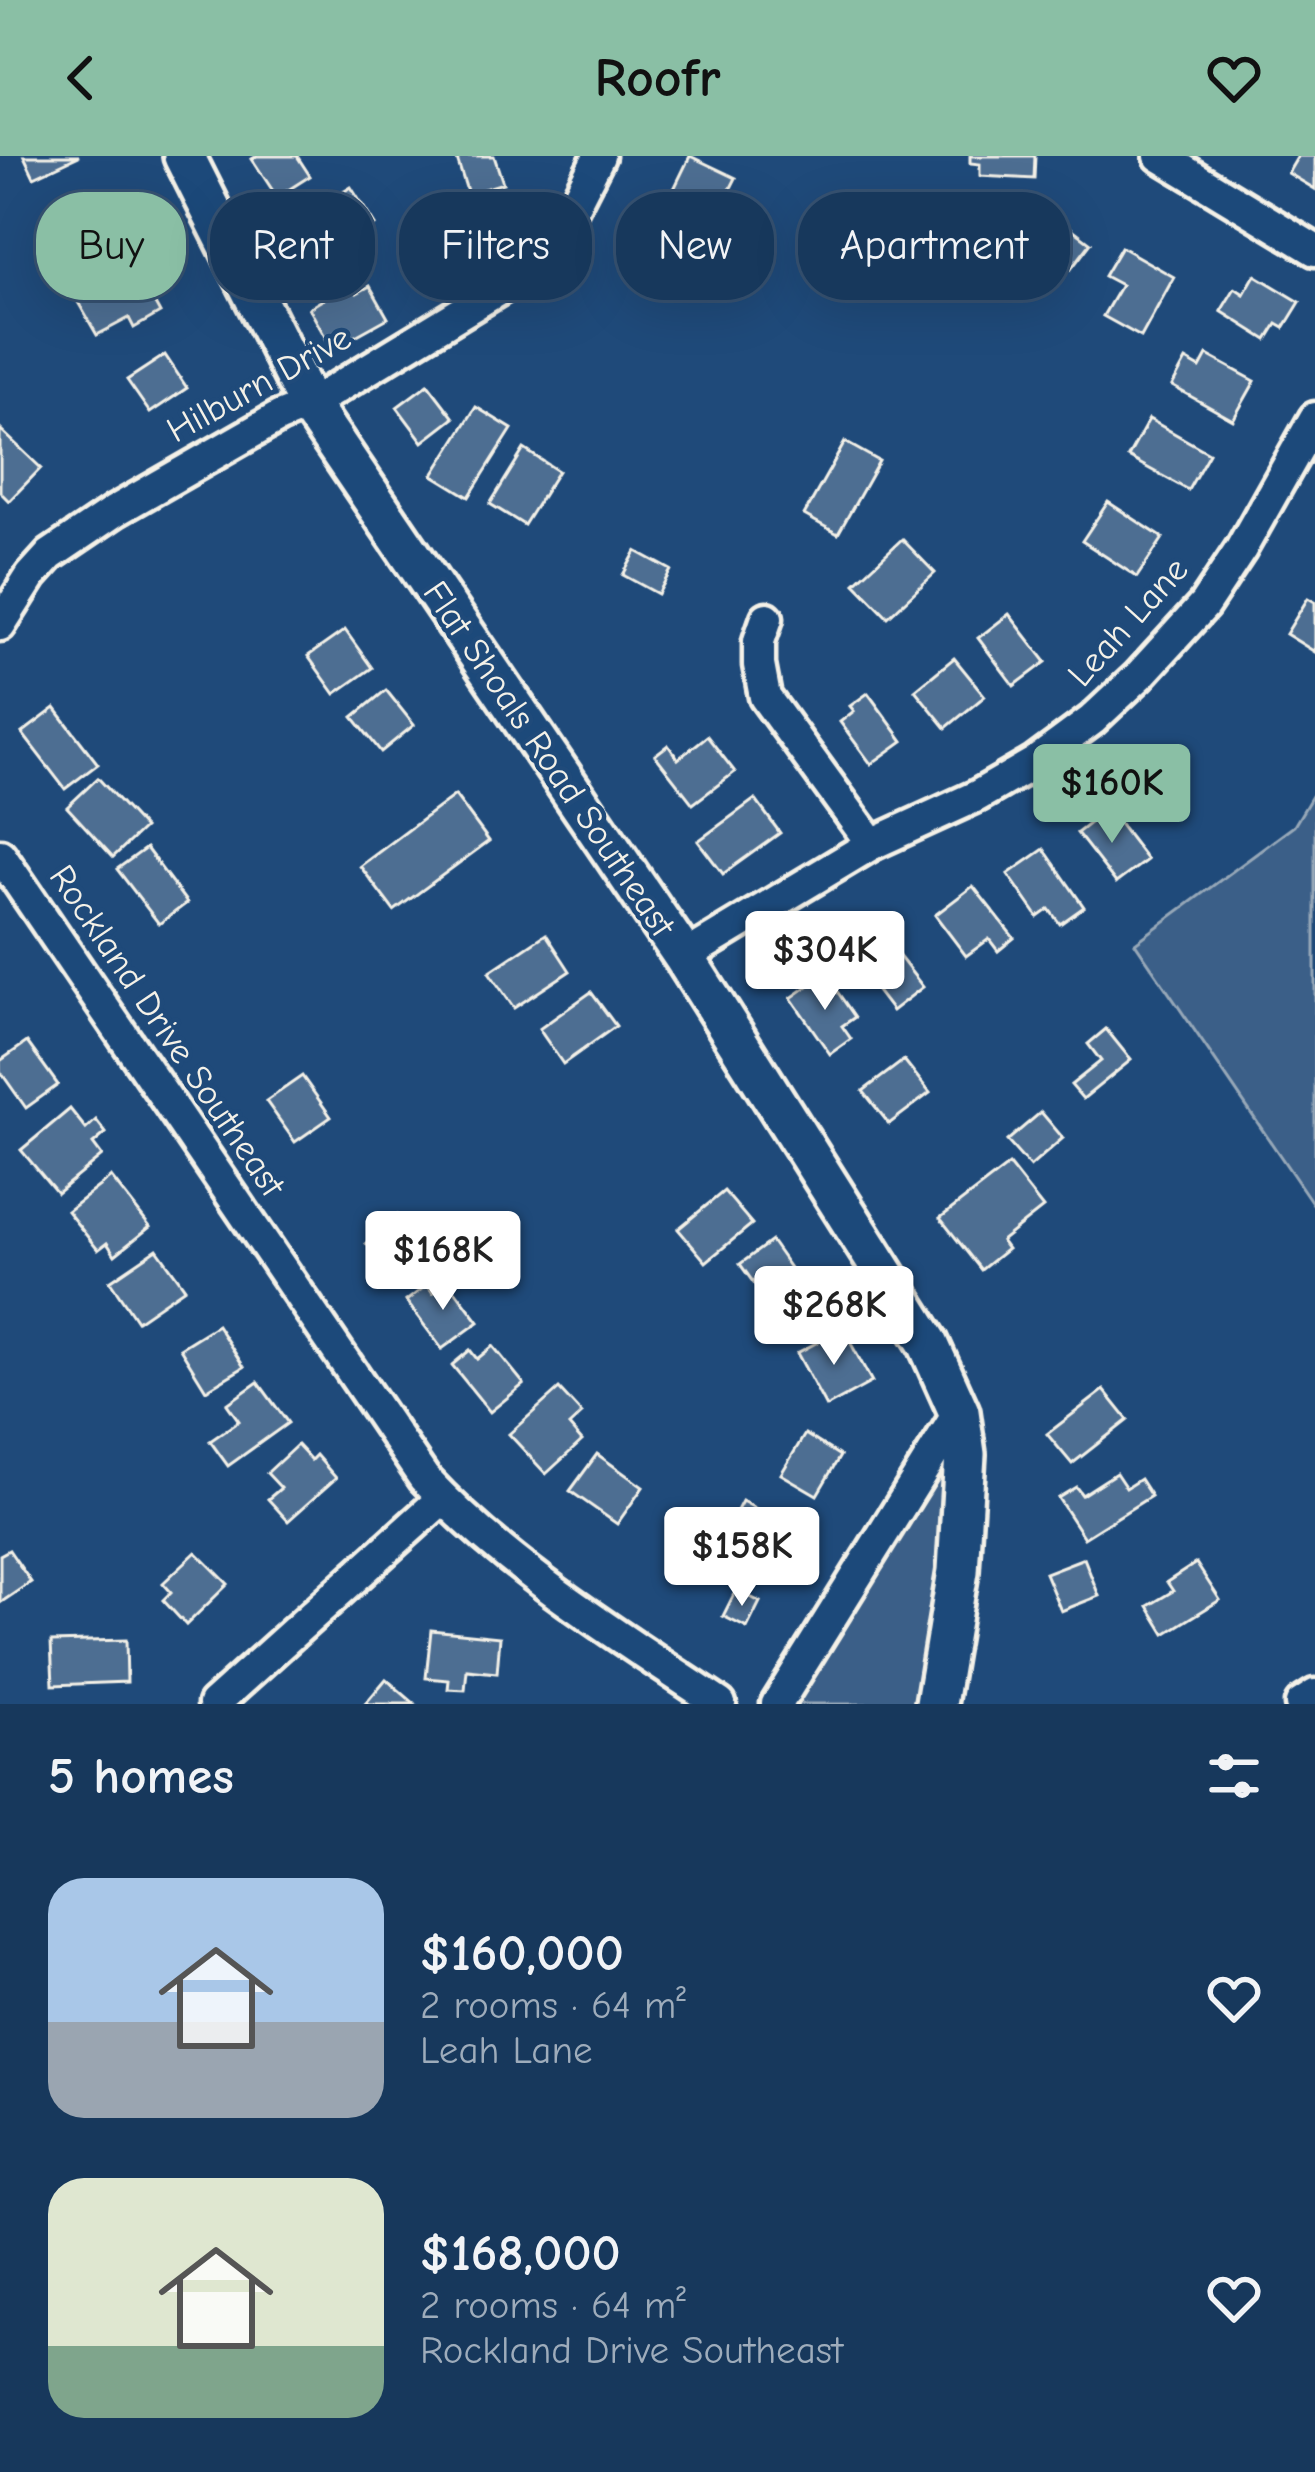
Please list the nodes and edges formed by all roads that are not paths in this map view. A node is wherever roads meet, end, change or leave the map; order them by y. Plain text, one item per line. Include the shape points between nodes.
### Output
1 (184, 156) edge
2 (598, 156) edge
3 (1160, 156) edge
4 (1315, 250) edge
5 (309, 405) junction
6 (1315, 418) edge
7 (767, 618) dead end
8 (0, 625) edge
9 (872, 844) junction
10 (0, 855) edge
11 (684, 957) junction
12 (958, 1412) junction
13 (443, 1498) junction
14 (1315, 1695) edge
15 (214, 1704) edge
16 (720, 1704) edge
17 (777, 1704) edge
18 (936, 1704) edge
19 (1301, 1704) edge

1 - 5 street, Flat Shoals Road Southeast
2 - 5 street, Hilburn Drive via 549,245 508,284
3 - 4 street
5 - 8 street, Hilburn Drive via 50,555
5 - 11 street, Flat Shoals Road Southeast
6 - 9 street, Leah Lane via 1204,604 1138,676 1034,763
7 - 9 street via 759,641 765,697
9 - 11 street, Leah Lane
10 - 13 street, Rockland Drive Southeast
11 - 12 street, Flat Shoals Road Southeast via 928,1343
12 - 17 street
12 - 18 street, Flat Shoals Road Southeast via 958,1571
13 - 15 street
13 - 16 street, Rockland Drive Southeast via 554,1593
14 - 19 street

